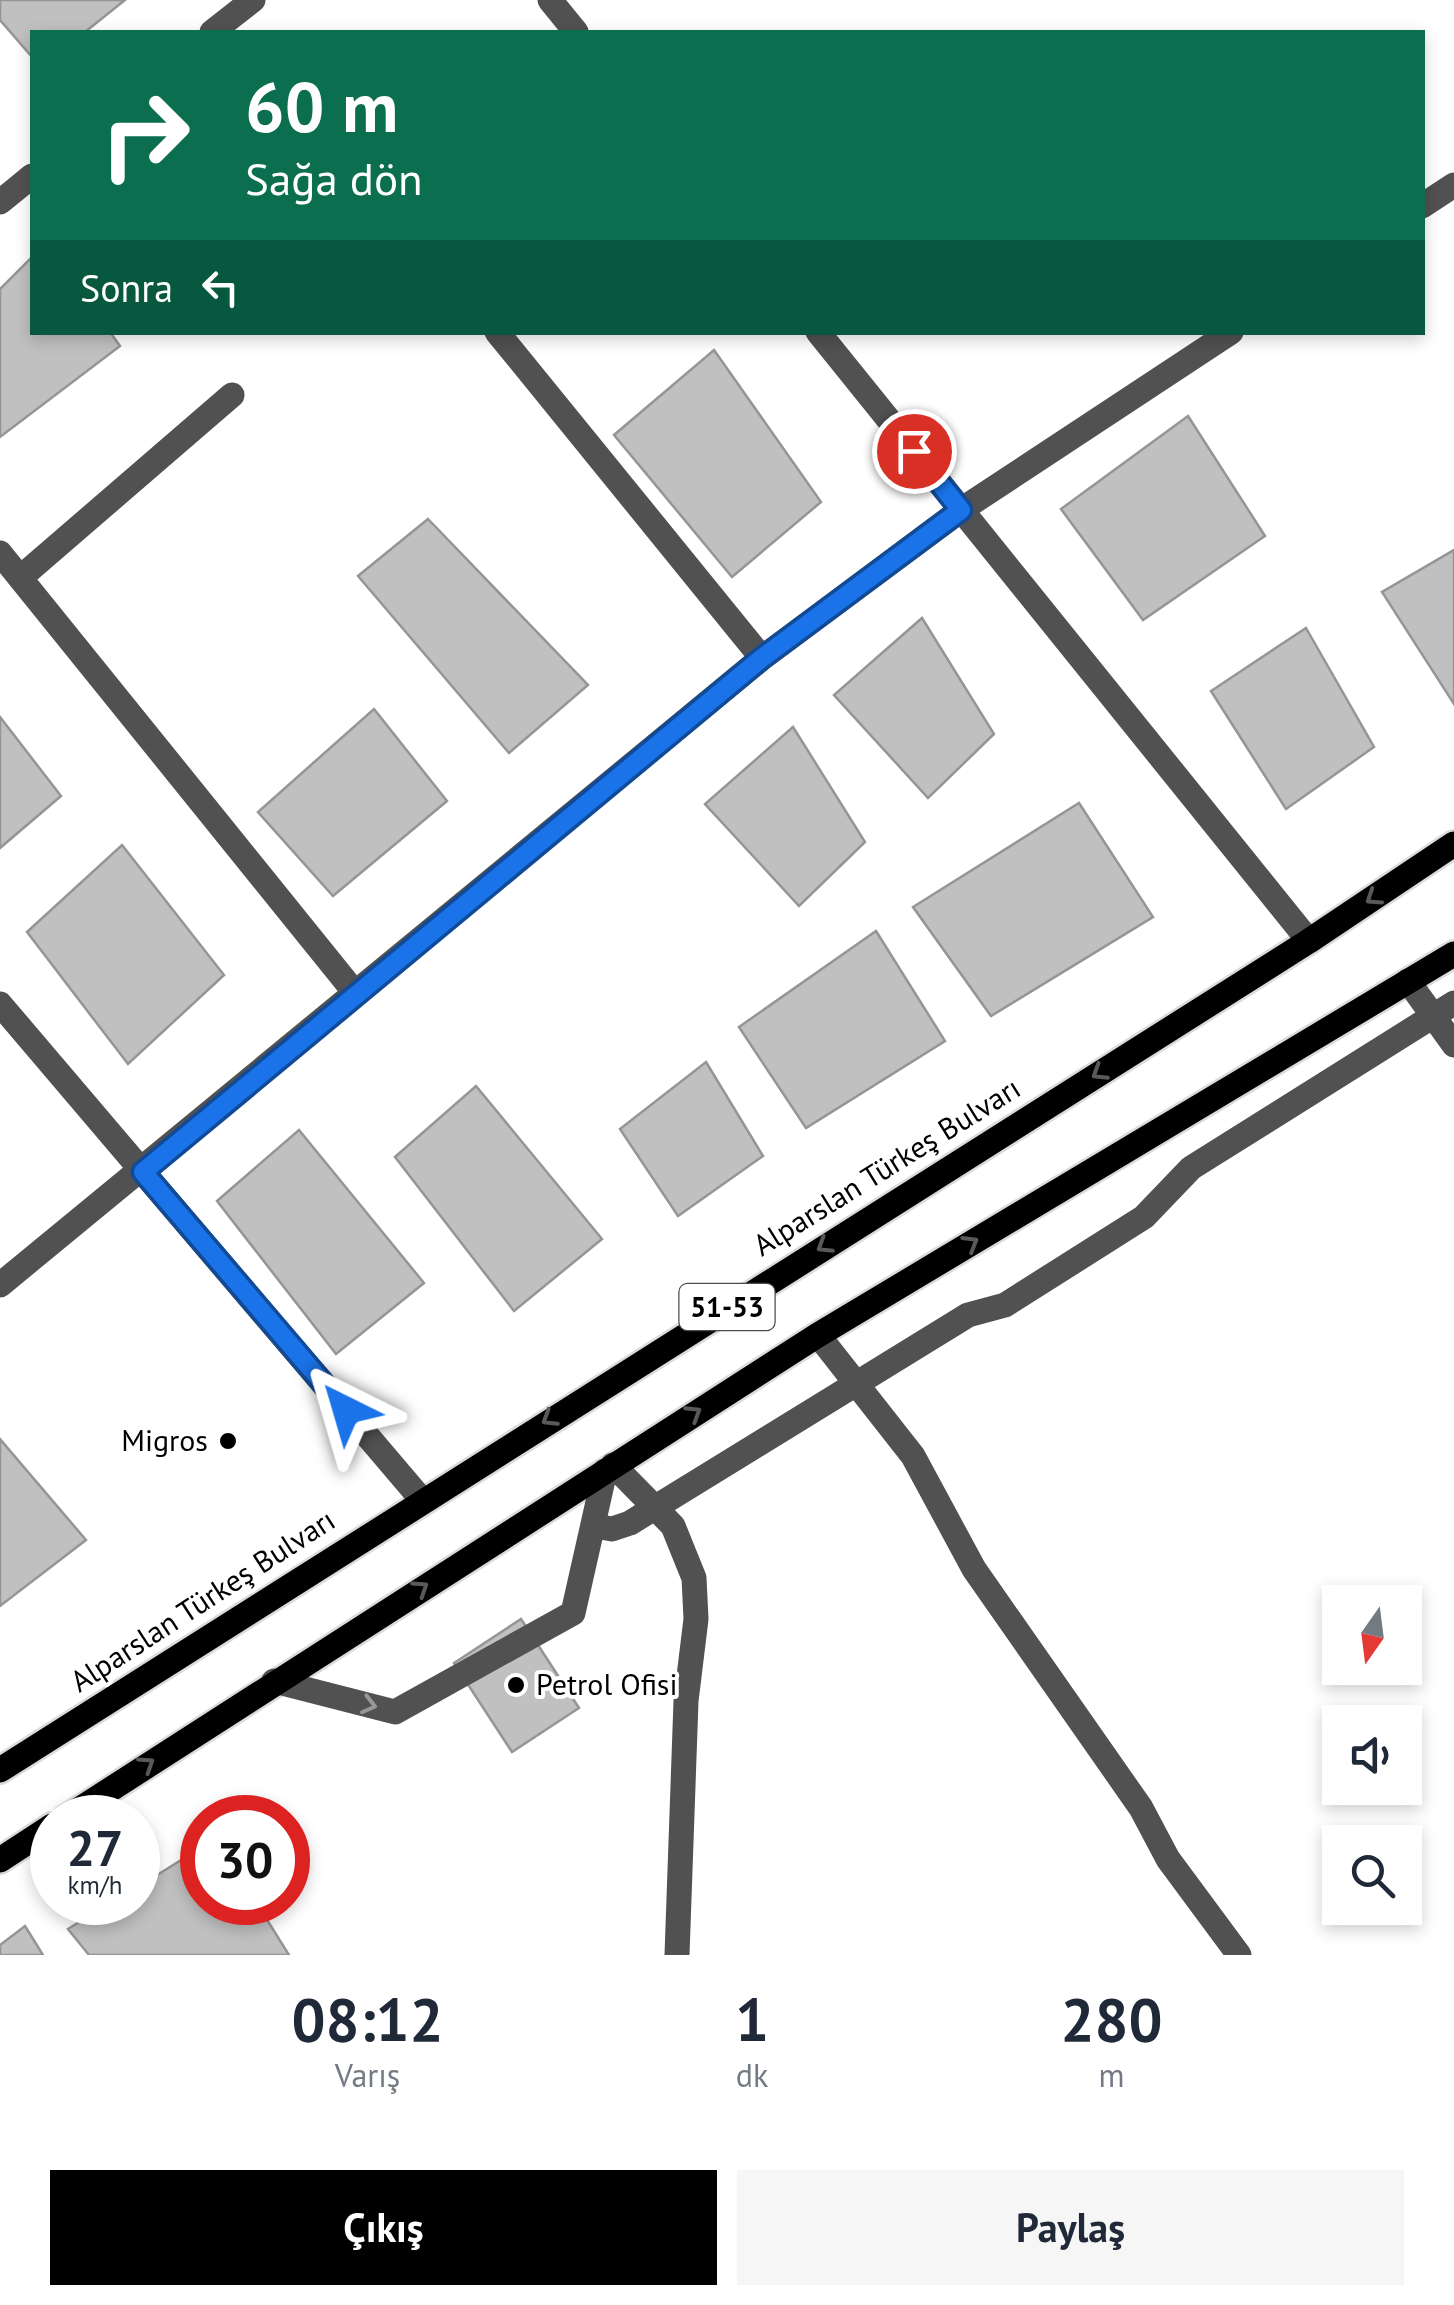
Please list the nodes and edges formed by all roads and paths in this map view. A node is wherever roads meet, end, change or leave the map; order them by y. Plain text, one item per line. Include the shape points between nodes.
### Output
1 (550, 0) edge
2 (247, 15) edge
3 (216, 30) edge
4 (574, 30) edge
5 (30, 178) edge
6 (1454, 186) edge
7 (0, 202) edge
8 (1425, 204) edge
9 (499, 335) edge
10 (820, 335) edge
11 (1225, 335) edge
12 (232, 395) dead end
13 (961, 510) junction
14 (0, 553) edge
15 (20, 578) junction
16 (762, 658) junction
17 (1454, 844) edge
18 (1309, 941) junction
19 (1454, 954) edge
20 (1408, 981) junction
21 (356, 994) junction
22 (0, 1004) edge
23 (1454, 1004) edge
24 (1432, 1017) junction
25 (1454, 1045) edge
26 (143, 1172) junction
27 (0, 1285) edge
28 (818, 1334) junction
29 (857, 1380) junction
30 (609, 1468) junction
31 (422, 1500) junction
32 (654, 1508) junction
33 (595, 1526) junction
34 (274, 1681) junction
35 (0, 1770) edge
36 (101, 1795) edge
37 (30, 1840) edge
38 (0, 1860) edge
39 (677, 1955) edge
40 (1239, 1955) edge

1 - 4 street
2 - 3 street
5 - 7 street
6 - 8 street
9 - 16 street
10 - 13 street
11 - 13 street
12 - 15 street
13 - 16 street
13 - 18 street
14 - 15 street
15 - 21 street
16 - 21 street
17 -> 18 main road, Alparslan Türkeş Bulvarı / 51-53
18 -> 31 main road, Alparslan Türkeş Bulvarı / 51-53
19 - 20 main road, 51-53
20 - 24 street
28 -> 20 main road, 51-53
21 - 26 street
22 - 26 street
23 - 24 street
24 - 25 street
24 - 29 street via 1191,1168 1144,1217 1006,1305 968,1314
26 - 27 street
26 - 31 street
28 - 29 street
30 -> 28 main road, 51-53
29 - 32 street
29 - 40 street via 913,1456 974,1568
30 - 32 street
30 - 33 street
34 -> 30 main road, 51-53
31 - 35 main road, Alparslan Türkeş Bulvarı / 51-53
32 - 33 street via 612,1529
32 - 39 street via 673,1526 694,1578
34 -> 33 street via 394,1712 573,1613
36 -> 34 main road, 51-53
37 - 38 main road

